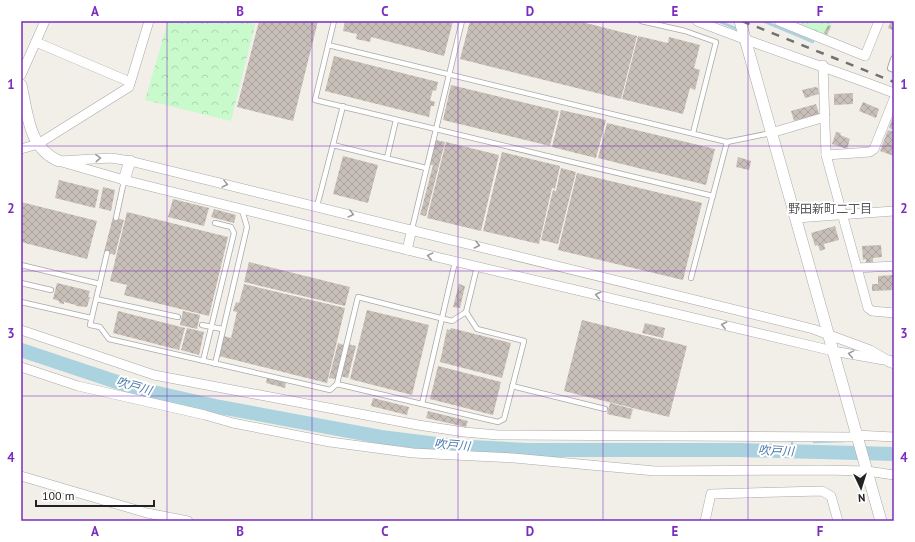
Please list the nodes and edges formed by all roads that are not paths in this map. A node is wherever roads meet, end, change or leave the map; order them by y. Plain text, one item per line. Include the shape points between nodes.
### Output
1 (45, 21) edge
2 (149, 21) edge
3 (334, 21) edge
4 (462, 21) edge
5 (641, 21) edge
6 (697, 21) edge
7 (740, 21) edge
8 (779, 21) edge
9 (879, 21) edge
10 (799, 25) edge
11 (744, 40) junction
12 (36, 42) junction
13 (328, 45) junction
14 (894, 59) edge
15 (823, 66) junction
16 (894, 69) edge
17 (21, 74) edge
18 (448, 75) junction
19 (130, 82) junction
20 (21, 85) edge
21 (894, 93) edge
22 (894, 99) edge
23 (343, 106) junction
24 (825, 117) junction
25 (396, 120) junction
26 (435, 130) junction
27 (771, 133) junction
28 (693, 134) junction
29 (727, 142) junction
30 (38, 144) junction
31 (333, 145) junction
32 (21, 149) edge
33 (826, 155) junction
34 (387, 158) junction
35 (59, 161) junction
36 (130, 161) junction
37 (426, 168) junction
38 (124, 180) junction
39 (713, 196) junction
40 (317, 206) junction
41 (242, 210) junction
42 (894, 211) edge
43 (841, 215) junction
44 (116, 218) dead end
45 (796, 218) junction
46 (215, 223) dead end
47 (412, 229) junction
48 (407, 250) junction
49 (107, 253) dead end
50 (455, 262) junction
51 (21, 265) edge
52 (894, 266) edge
53 (477, 267) junction
54 (857, 268) junction
55 (691, 278) dead end
56 (21, 283) edge
57 (100, 284) junction
58 (51, 290) dead end
59 (96, 299) junction
60 (21, 302) edge
61 (466, 312) junction
62 (894, 313) edge
63 (178, 317) dead end
64 (91, 318) junction
65 (442, 318) junction
66 (202, 325) dead end
67 (211, 326) junction
68 (222, 329) junction
69 (21, 330) edge
70 (829, 334) junction
71 (833, 351) junction
72 (203, 361) junction
73 (892, 362) edge
74 (215, 364) junction
75 (21, 367) edge
76 (337, 384) junction
77 (512, 386) junction
78 (422, 404) junction
79 (605, 408) dead end
80 (856, 435) junction
81 (894, 437) edge
82 (867, 471) junction
83 (894, 474) edge
84 (21, 476) edge
85 (186, 521) edge
86 (704, 521) edge
87 (838, 521) edge
88 (881, 521) edge

1 - 12 street
2 - 19 street
3 - 13 lane
4 - 18 lane
5 - 28 lane via 685,31 716,42
6 - 11 street
7 - 11 street
8 - 10 street
9 - 10 street via 865,56
11 - 15 street
11 - 27 street
12 - 17 street
12 - 19 street
13 - 18 lane
13 - 23 lane via 315,100
14 - 16 street via 891,68
15 - 21 street
15 - 24 street
18 - 26 lane
18 - 28 lane
19 - 30 street via 125,90
20 - 30 street via 31,132
22 - 33 street via 874,149 870,152
23 - 25 lane
23 - 31 lane
24 - 27 street
24 - 33 street
25 - 26 lane
25 - 34 lane
26 - 37 lane
26 - 39 lane
27 - 29 lane
27 - 45 street
28 - 29 lane
29 - 39 lane
30 - 32 street
30 - 35 street via 46,154
31 - 34 lane
31 - 40 lane
33 - 43 street
34 - 37 lane
35 -> 36 street via 111,158
35 - 38 street
36 - 38 street
36 -> 40 street
37 - 47 lane
38 - 41 street
38 - 44 lane
39 - 55 lane
40 -> 47 street
41 - 48 street
41 - 68 lane via 247,227
42 - 43 street
43 - 45 street
43 - 54 street
45 - 70 street
46 - 67 lane via 231,227 234,233
47 - 48 street
47 -> 70 street
50 -> 48 street
49 - 57 lane
50 - 53 street
50 - 65 lane
51 - 57 lane
52 - 54 street
53 - 61 lane
71 -> 53 street
54 - 62 street via 868,308 872,311
56 - 58 lane
57 - 59 lane
59 - 63 lane
59 - 64 lane
60 - 64 lane
61 - 65 lane via 452,321
61 - 77 lane via 477,329 524,341
64 - 72 lane via 90,325 100,328 109,339
65 - 76 lane via 358,297
65 - 78 lane
66 - 67 lane
67 - 68 lane
67 - 72 lane
68 - 74 lane
69 - 80 street via 154,375 464,432 498,435
70 - 71 street
70 - 73 street via 870,350
73 -> 71 street
71 - 80 street
72 - 74 lane
74 - 76 lane via 330,390
75 - 82 street via 78,386 233,423 330,442 413,453 514,458 655,471
76 - 78 lane
77 - 78 lane via 504,419 498,422
77 - 79 lane
80 - 81 street
80 - 82 street
82 - 83 street
82 - 88 street
84 - 85 street
86 - 87 street via 711,494 822,491 831,496

